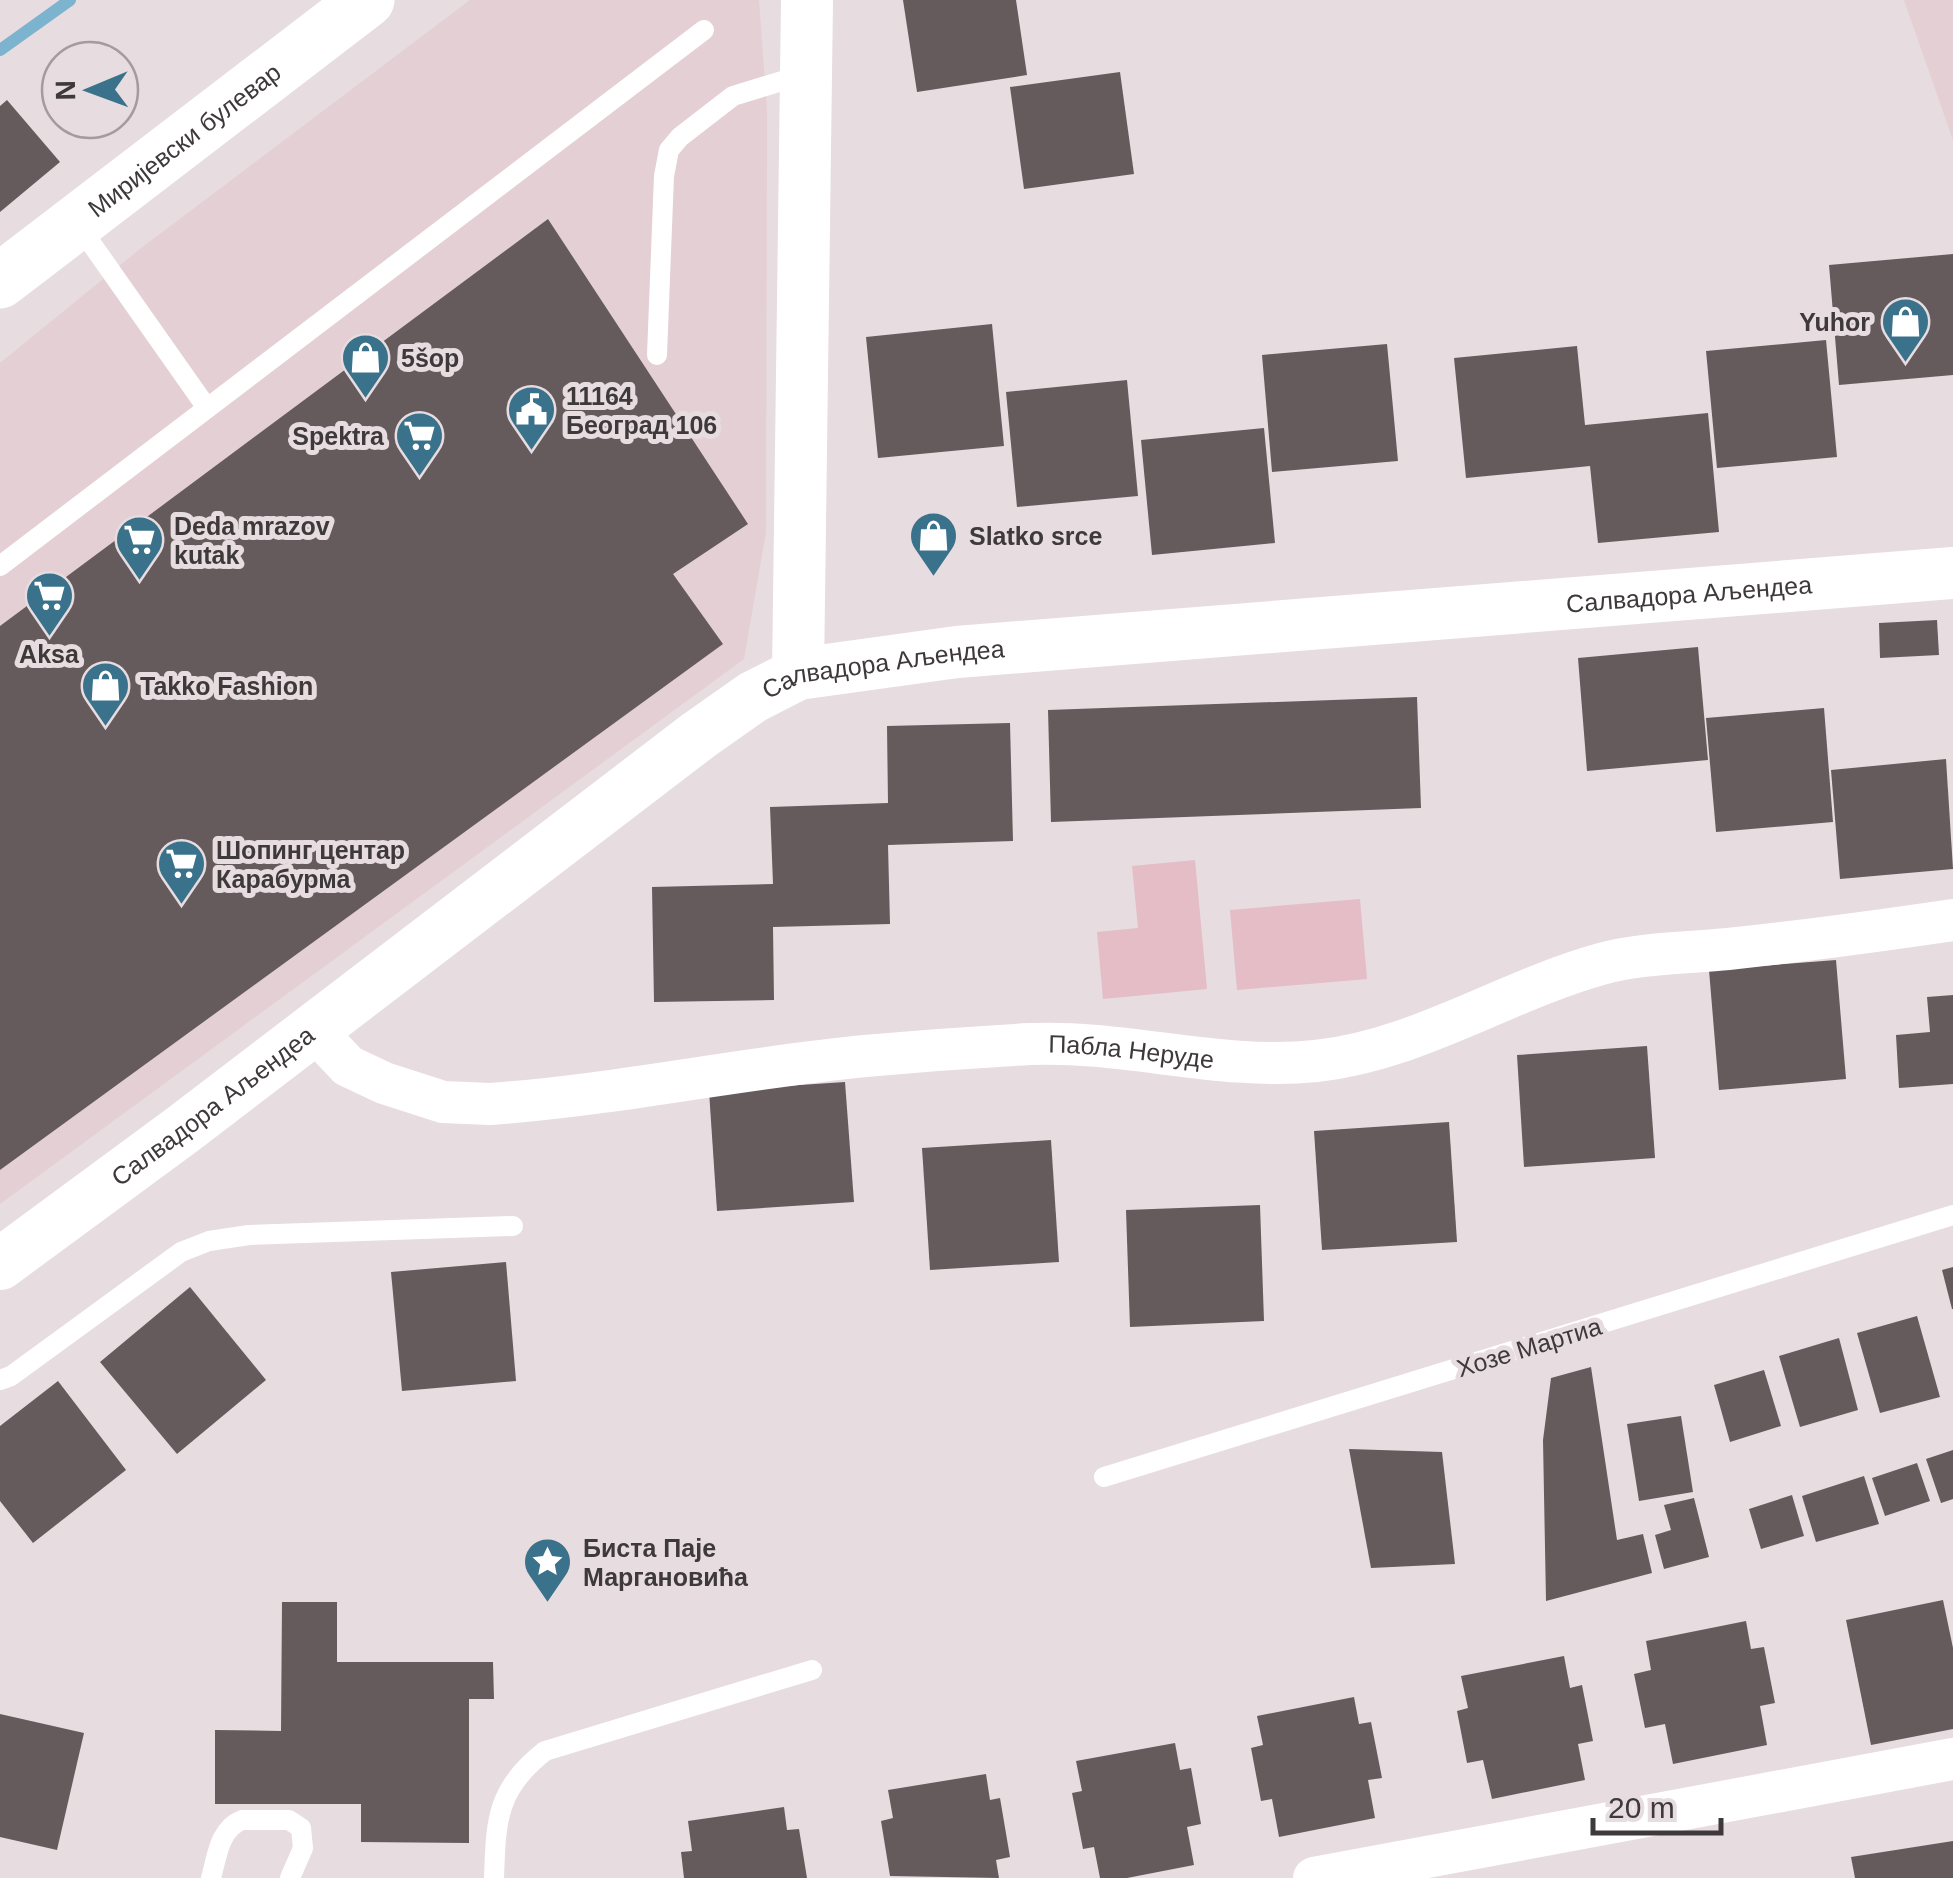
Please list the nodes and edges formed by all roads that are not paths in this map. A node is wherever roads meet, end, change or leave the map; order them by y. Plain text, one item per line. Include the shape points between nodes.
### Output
1 (368, 0) edge
2 (807, 0) edge
3 (704, 30) dead end
4 (807, 73) junction
5 (76, 223) junction
6 (0, 281) edge
7 (658, 355) dead end
8 (207, 408) junction
9 (0, 566) edge
10 (1953, 573) edge
11 (798, 674) junction
12 (1953, 920) edge
13 (313, 1029) junction
14 (1953, 1215) edge
15 (513, 1226) dead end
16 (0, 1264) edge
17 (0, 1380) edge
18 (1104, 1477) dead end
19 (812, 1670) dead end
20 (1953, 1758) edge
21 (211, 1878) edge
22 (290, 1878) edge
23 (494, 1878) edge
24 (1314, 1878) edge

1 - 5 main road, Миријевски булевар
2 - 4 street
3 - 8 lane
4 - 7 lane via 733,96 670,150
4 - 11 street
5 - 6 main road, Миријевски булевар
5 - 8 lane
8 - 9 lane
10 - 11 street, Салвадора Аљендеа via 977,651
11 - 13 street, Салвадора Аљендеа via 699,735
12 - 13 street, Пабла Неруде via 1607,962 1552,978 1452,1024 1360,1054 1314,1061 1242,1064 1035,1044 864,1056 474,1104 443,1102 384,1083 348,1066
13 - 16 street, Салвадора Аљендеа
14 - 18 lane, Хозе Мартиа
15 - 17 lane via 209,1241 181,1252
19 - 23 lane via 545,1751 500,1805
20 - 24 street
21 - 22 lane via 224,1835 242,1820 288,1820 301,1828 302,1848

